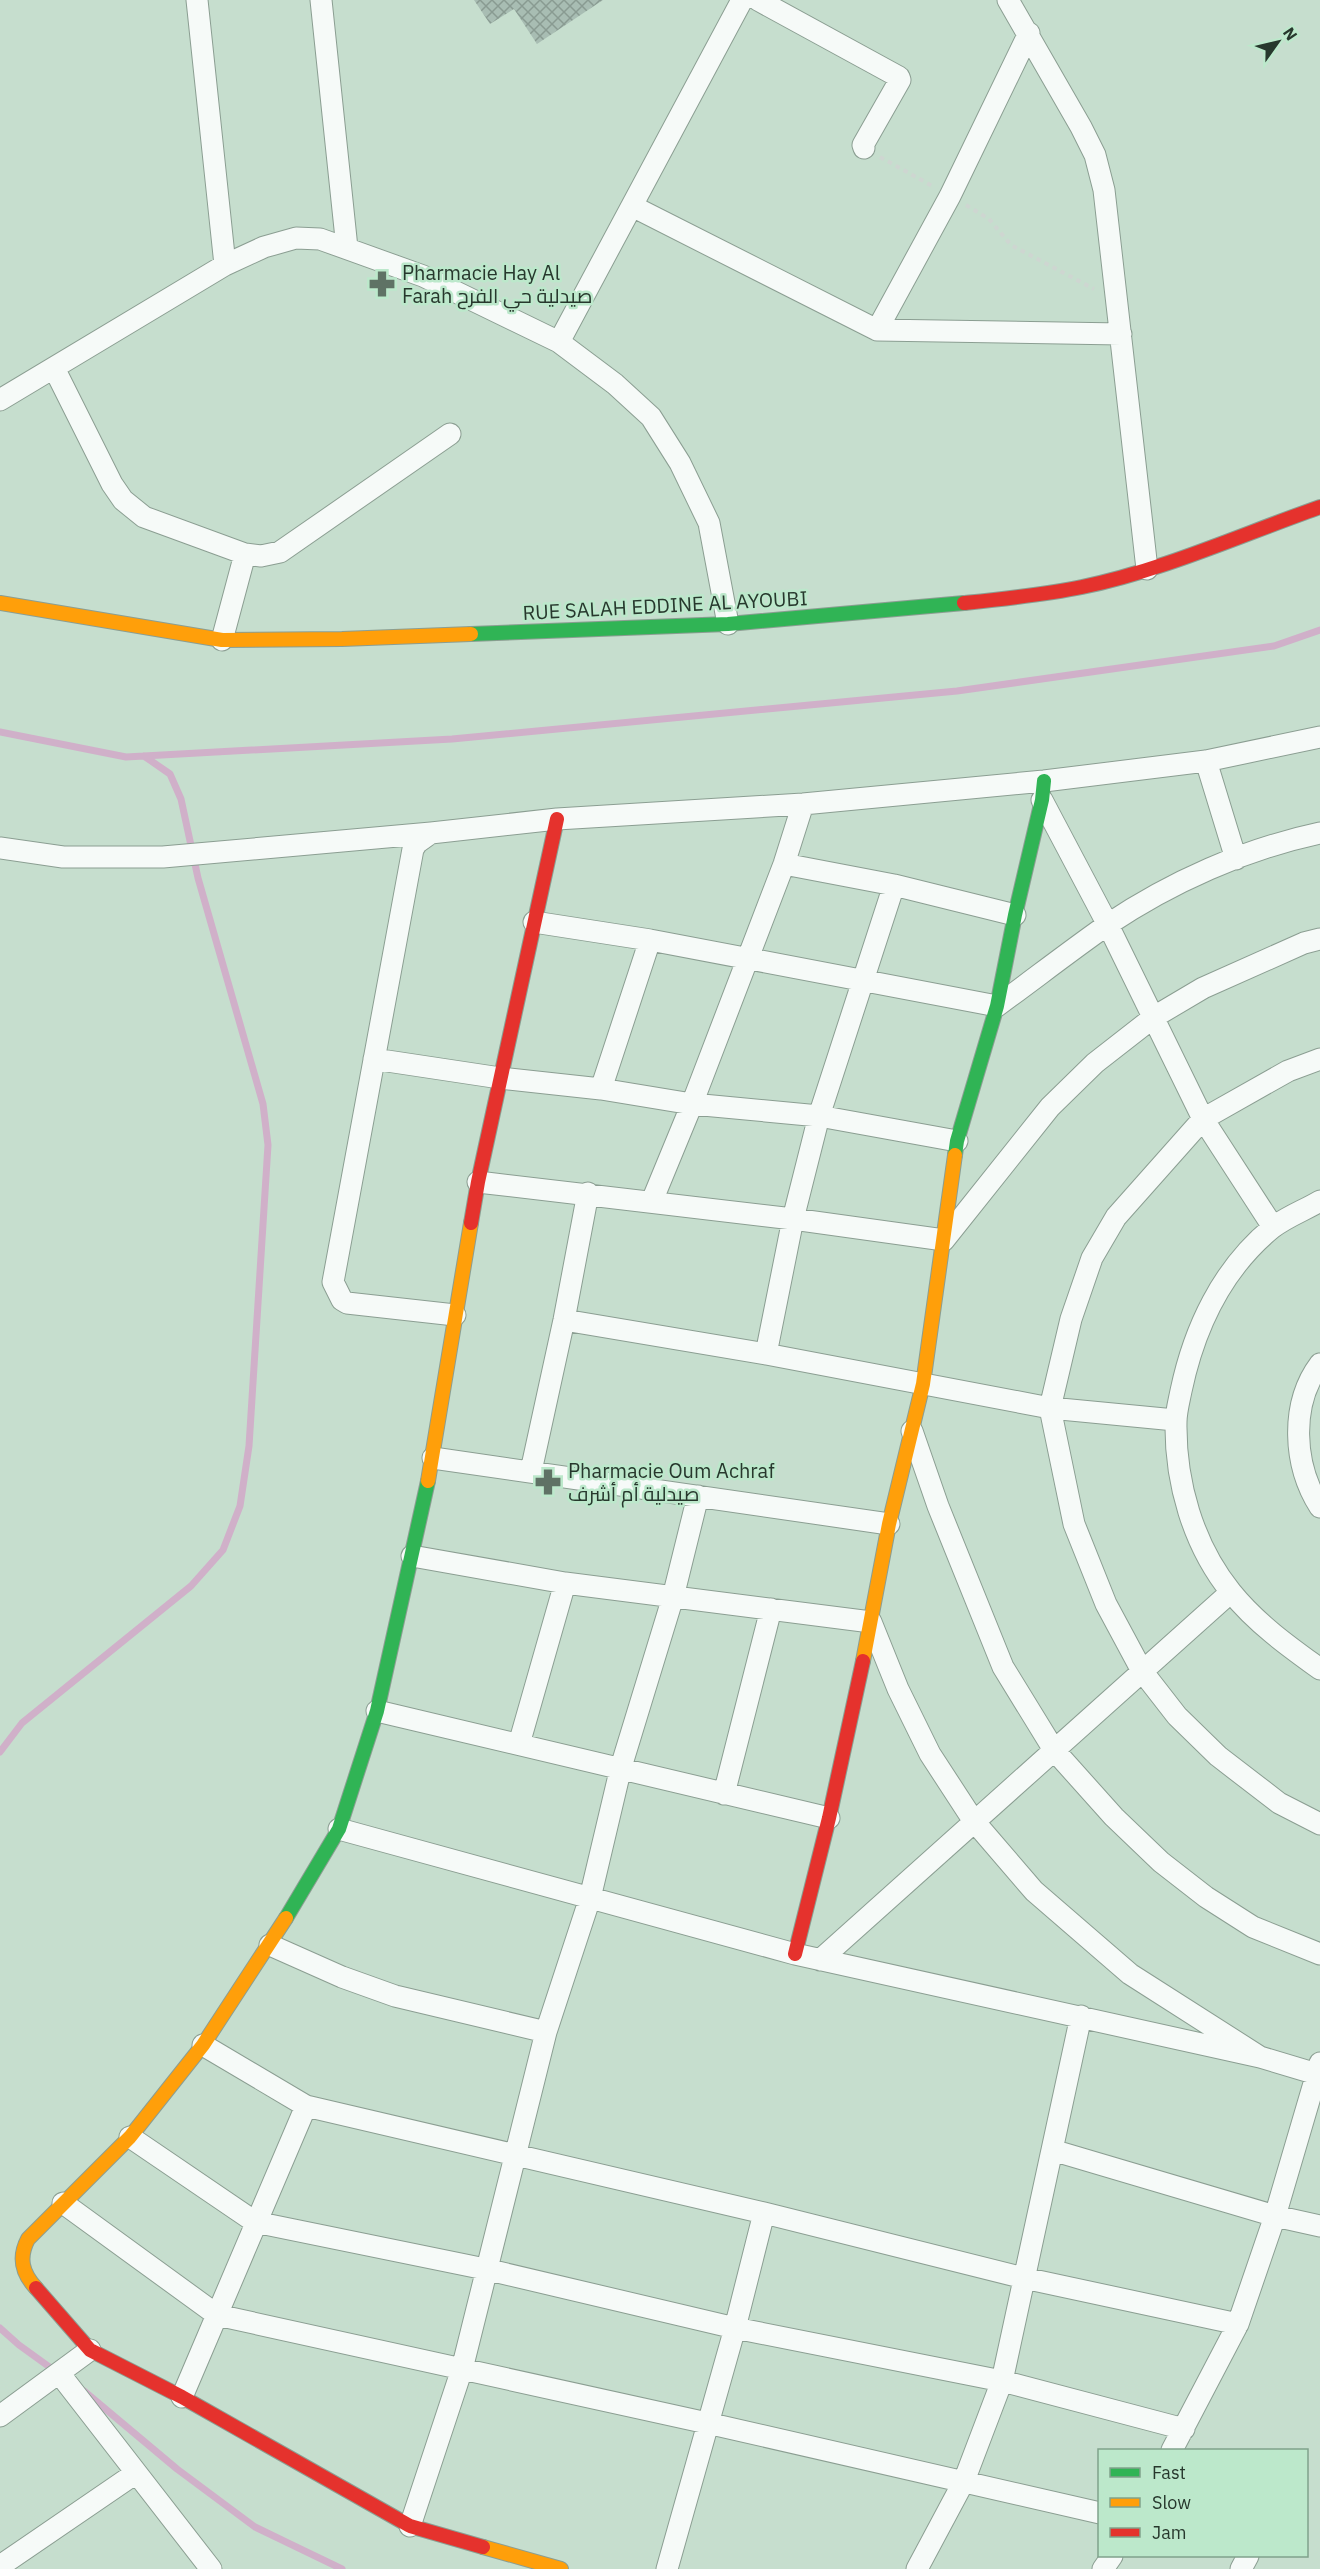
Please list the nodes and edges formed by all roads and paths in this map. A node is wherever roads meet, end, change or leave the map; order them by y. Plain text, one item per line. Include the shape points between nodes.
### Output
1 (197, 0) edge
2 (321, 0) edge
3 (742, 0) edge
4 (758, 0) edge
5 (1008, 0) edge
6 (1029, 33) junction
7 (864, 148) joint
8 (950, 196) junction
9 (632, 206) junction
10 (347, 248) junction
11 (225, 265) junction
12 (1118, 303) junction
13 (877, 330) junction
14 (1121, 334) junction
15 (559, 342) junction
16 (54, 368) junction
17 (0, 400) edge
18 (450, 434) dead end
19 (1320, 507) edge
20 (245, 554) junction
21 (1146, 569) junction
22 (0, 603) edge
23 (728, 624) junction
24 (222, 640) junction
25 (1320, 736) edge
26 (1206, 761) junction
27 (1043, 791) junction
28 (803, 804) junction
29 (557, 819) junction
30 (431, 833) junction
31 (1320, 833) edge
32 (0, 848) edge
33 (1236, 859) junction
34 (784, 864) junction
35 (894, 885) junction
36 (1015, 915) junction
37 (534, 922) junction
38 (1108, 925) junction
39 (1320, 939) edge
40 (650, 940) junction
41 (747, 957) junction
42 (862, 982) junction
43 (997, 1006) junction
44 (1154, 1017) junction
45 (374, 1059) junction
46 (1320, 1059) edge
47 (500, 1078) junction
48 (601, 1089) junction
49 (693, 1104) junction
50 (819, 1116) junction
51 (1203, 1119) junction
52 (957, 1141) junction
53 (478, 1182) junction
54 (588, 1193) junction
55 (652, 1201) junction
56 (1320, 1201) edge
57 (793, 1219) junction
58 (1273, 1227) junction
59 (944, 1240) junction
60 (455, 1316) junction
61 (564, 1320) junction
62 (766, 1354) junction
63 (1320, 1364) edge
64 (923, 1384) junction
65 (1050, 1408) junction
66 (1176, 1420) junction
67 (912, 1431) junction
68 (433, 1458) junction
69 (531, 1471) junction
70 (698, 1496) junction
71 (1320, 1507) edge
72 (889, 1524) junction
73 (412, 1556) junction
74 (565, 1583) junction
75 (1231, 1592) junction
76 (673, 1597) junction
77 (771, 1609) junction
78 (871, 1622) junction
79 (1320, 1669) edge
80 (1142, 1671) junction
81 (377, 1711) junction
82 (519, 1744) junction
83 (1054, 1750) junction
84 (621, 1767) junction
85 (724, 1794) junction
86 (829, 1818) junction
87 (973, 1820) junction
88 (1320, 1824) edge
89 (339, 1829) junction
90 (591, 1898) junction
91 (270, 1945) junction
92 (795, 1954) junction
93 (1320, 1954) edge
94 (820, 1960) junction
95 (1081, 2016) junction
96 (546, 2032) junction
97 (203, 2045) junction
98 (1260, 2057) junction
99 (1319, 2071) edge
100 (306, 2106) junction
101 (130, 2137) junction
102 (1052, 2150) junction
103 (514, 2156) junction
104 (63, 2203) junction
105 (764, 2213) junction
106 (1275, 2216) junction
107 (255, 2222) junction
108 (1320, 2226) edge
109 (485, 2269) junction
110 (1024, 2278) junction
111 (217, 2315) junction
112 (1238, 2324) junction
113 (735, 2328) junction
114 (84, 2354) junction
115 (462, 2369) junction
116 (58, 2381) junction
117 (1002, 2381) junction
118 (182, 2397) junction
119 (0, 2416) edge
120 (707, 2423) junction
121 (1184, 2429) junction
122 (1173, 2449) edge
123 (136, 2474) junction
124 (964, 2481) junction
125 (1098, 2513) edge
126 (410, 2526) junction
127 (207, 2565) edge
128 (0, 2566) edge
129 (223, 2569) edge
130 (561, 2569) edge
131 (667, 2569) edge
132 (917, 2569) edge

1 - 11 street
2 - 10 street
3 - 9 street
4 - 7 street via 899,77
5 - 6 street
6 - 8 street
6 - 12 street via 1095,155 1104,190
7 - 8 path
8 - 12 path via 989,219 1011,245
8 - 13 street
9 - 13 street
9 - 15 street
10 - 11 street via 320,239 296,238
10 - 15 street via 423,276
11 - 16 street
12 - 14 street
13 - 14 street
14 - 21 street
15 - 23 street via 651,417 680,463 708,524
16 - 17 street
16 - 20 street via 123,500 144,517
18 - 20 street via 280,552
19 - 21 street, RUE SALAH EDDINE AL AYOUBI
20 - 24 street
21 - 23 street, RUE SALAH EDDINE AL AYOUBI via 1083,587 1017,598
22 - 24 street, RUE SALAH EDDINE AL AYOUBI
23 - 24 street, RUE SALAH EDDINE AL AYOUBI
25 - 26 street
26 - 27 street
26 - 33 street
27 - 28 street
27 - 36 street
27 - 38 street
28 - 29 street
28 - 34 street
29 - 30 street
29 - 37 street
30 - 32 street via 163,856 63,857
30 - 45 street via 413,849
31 - 33 street
33 - 38 street via 1190,877
34 - 35 street
34 - 41 street
35 - 36 street
35 - 42 street
36 - 43 street
37 - 40 street
37 - 47 street
38 - 43 street
38 - 44 street
39 - 44 street via 1203,988
40 - 41 street
40 - 48 street
41 - 42 street
41 - 49 street
42 - 43 street
42 - 50 street
43 - 52 street
44 - 51 street
44 - 59 street via 1095,1063 1050,1107
45 - 47 street
45 - 60 street via 333,1282 348,1302
46 - 51 street via 1287,1071
47 - 48 street
47 - 53 street
48 - 49 street
49 - 50 street
49 - 55 street
50 - 52 street
50 - 57 street
51 - 58 street
51 - 65 street via 1116,1217 1092,1258 1071,1319
52 - 59 street
53 - 54 street
53 - 60 street
54 - 55 street
54 - 61 street
55 - 57 street
56 - 58 street
57 - 59 street
57 - 62 street
58 - 66 street via 1235,1266 1207,1311 1188,1357
59 - 64 street
60 - 68 street
61 - 62 street
61 - 69 street
62 - 64 street
63 - 71 street via 1298,1414 1301,1461
64 - 65 street
64 - 67 street
65 - 66 street
65 - 80 street via 1074,1524 1106,1604
66 - 75 street via 1188,1513 1206,1554
67 - 72 street
67 - 83 street via 1003,1667
68 - 69 street
68 - 73 street
69 - 70 street
70 - 72 street
70 - 76 street
72 - 78 street
73 - 74 street
73 - 81 street
74 - 76 street
74 - 82 street
75 - 79 street via 1271,1634
75 - 80 street
76 - 77 street
76 - 84 street
77 - 78 street
77 - 85 street
78 - 86 street
78 - 87 street via 930,1754
80 - 83 street
80 - 88 street via 1177,1716 1218,1756 1279,1803
81 - 82 street
81 - 89 street
82 - 84 street
83 - 87 street
83 - 93 street via 1161,1862 1206,1897 1253,1927
84 - 85 street
84 - 90 street
85 - 86 street
86 - 92 street
87 - 94 street
87 - 98 street via 1034,1891 1130,1974
89 - 90 street
89 - 91 street
90 - 92 street
90 - 96 street
91 - 96 street via 395,1996
91 - 97 street
92 - 94 street
94 - 95 street
95 - 98 street
95 - 102 street
96 - 103 street
97 - 100 street
97 - 101 street
98 - 99 street
99 - 106 street
100 - 103 street
100 - 107 street
101 - 104 street
101 - 107 street
102 - 106 street
102 - 110 street
103 - 105 street
103 - 109 street
104 - 111 street
104 - 114 street via 28,2239 22,2263 27,2277
105 - 110 street
105 - 113 street
106 - 108 street
106 - 112 street
107 - 109 street
107 - 111 street
109 - 113 street
109 - 115 street
110 - 112 street
110 - 117 street
111 - 115 street
111 - 118 street
112 - 121 street
113 - 117 street
113 - 120 street
114 - 116 street
114 - 118 street
115 - 120 street
115 - 126 street
116 - 119 street
116 - 123 street
117 - 121 street
117 - 124 street
118 - 126 street
120 - 124 street
120 - 131 street
121 - 122 street
123 - 127 street
123 - 128 street
124 - 125 street
124 - 132 street
126 - 130 street
127 - 129 street

